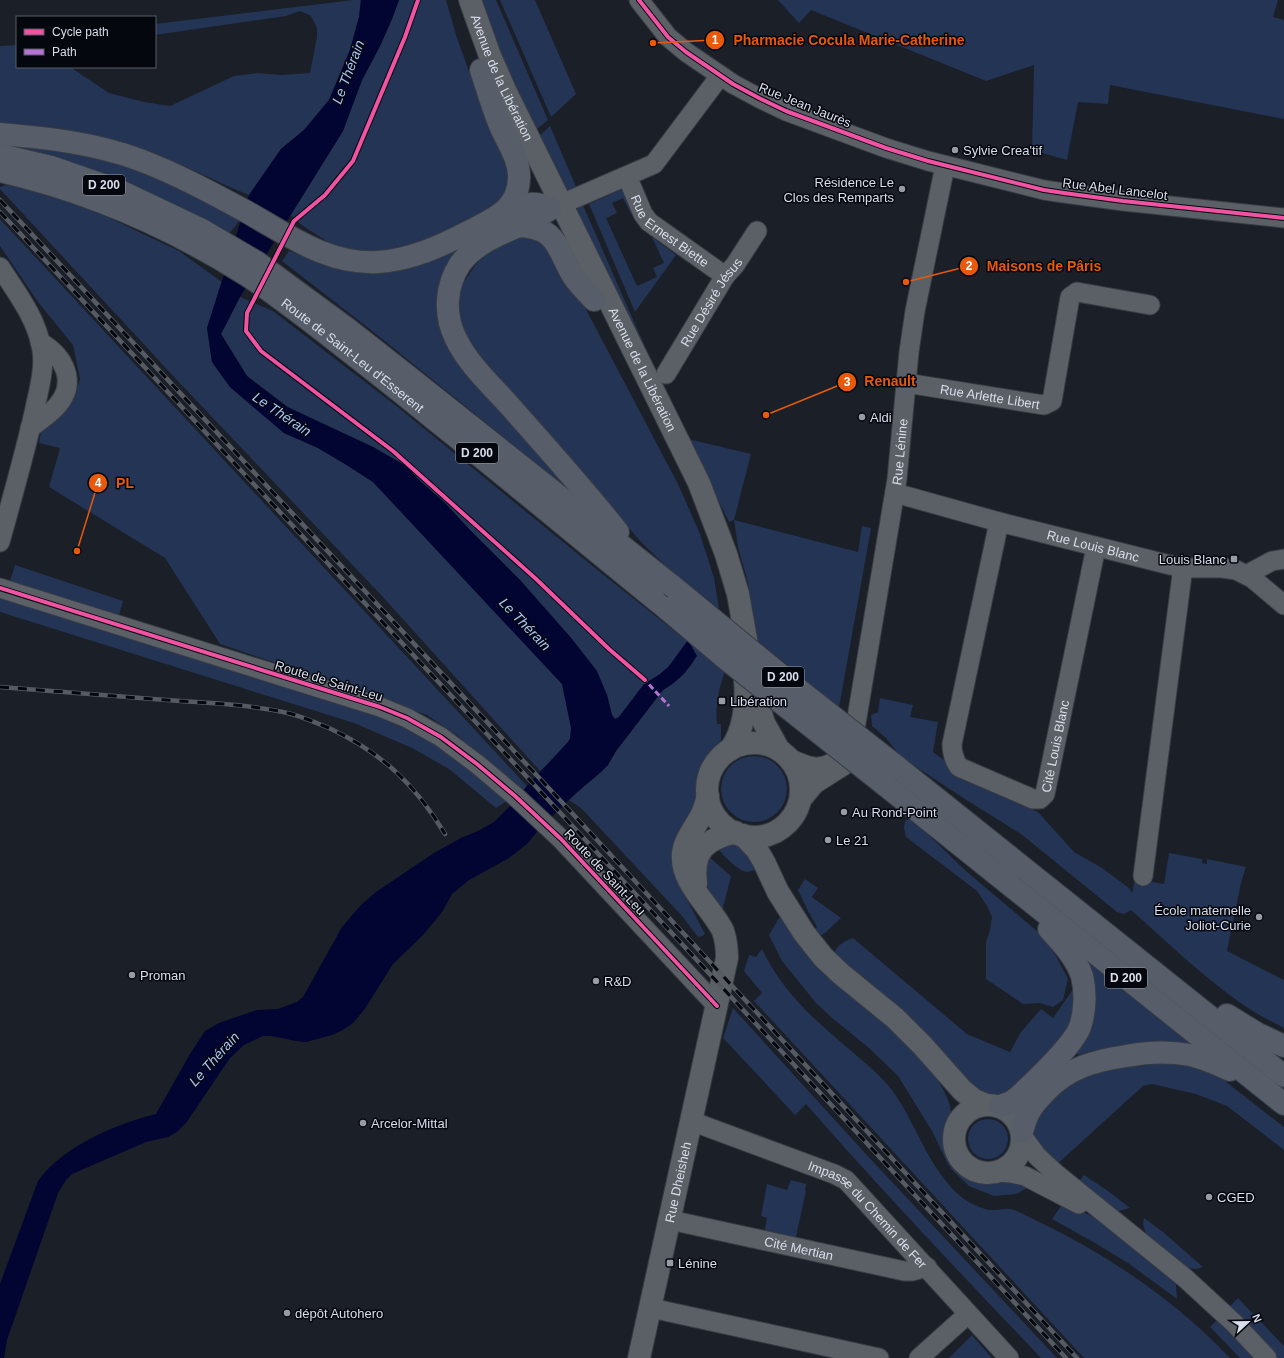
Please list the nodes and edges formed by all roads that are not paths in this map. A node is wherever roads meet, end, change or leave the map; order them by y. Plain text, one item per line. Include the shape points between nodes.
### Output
1 (455, 0) edge
2 (470, 0) edge
3 (639, 0) edge
4 (481, 70) junction
5 (720, 76) junction
6 (0, 134) edge
7 (2, 166) edge
8 (945, 166) junction
9 (627, 176) junction
10 (556, 206) junction
11 (1284, 218) edge
12 (509, 220) junction
13 (757, 231) dead end
14 (0, 267) edge
15 (725, 276) junction
16 (288, 294) junction
17 (594, 300) junction
18 (1150, 305) dead end
19 (40, 342) junction
20 (666, 374) dead end
21 (906, 383) junction
22 (30, 428) junction
23 (895, 493) junction
24 (999, 522) junction
25 (0, 542) edge
26 (1096, 547) junction
27 (1284, 559) edge
28 (645, 565) junction
29 (1183, 567) junction
30 (1246, 575) junction
31 (0, 588) edge
32 (1284, 605) edge
33 (853, 739) junction
34 (730, 750) junction
35 (783, 754) junction
36 (708, 796) junction
37 (799, 802) junction
38 (784, 826) junction
39 (739, 834) junction
40 (994, 872) junction
41 (1143, 876) dead end
42 (700, 898) junction
43 (796, 921) junction
44 (1134, 956) junction
45 (717, 1006) junction
46 (1284, 1046) edge
47 (936, 1062) junction
48 (1284, 1076) edge
49 (1258, 1083) junction
50 (1284, 1104) edge
51 (992, 1105) junction
52 (691, 1121) junction
53 (956, 1125) junction
54 (1022, 1135) junction
55 (997, 1172) junction
56 (670, 1220) junction
57 (1111, 1220) junction
58 (927, 1267) junction
59 (651, 1308) junction
60 (968, 1314) junction
61 (639, 1358) edge
62 (879, 1358) edge
63 (919, 1358) edge
64 (1009, 1358) edge
65 (1267, 1358) edge

1 - 4 main road, Avenue de la Libération
2 - 10 main road, Avenue de la Libération via 496,70
3 - 5 street, Rue Jean Jaurès via 668,37
4 - 10 main road, Avenue de la Libération via 516,144
4 - 12 main road via 494,111 518,165 519,181
5 - 8 street, Rue Jean Jaurès via 759,98 800,116 886,148
5 - 9 street via 654,164
6 - 12 main road via 64,141 122,154 172,173 303,245 334,257 355,261 392,261 420,254
7 - 16 main road, D 200 via 51,168 103,184 155,207 200,239 244,254
8 - 11 street, Rue Abel Lancelot via 1064,193
8 - 21 street, Rue Lénine via 915,311
9 - 10 street
9 - 15 street, Rue Ernest Biette via 649,222
10 - 12 main road via 521,206
10 - 17 main road, Avenue de la Libération
10 - 35 main road, Avenue de la Libération via 699,483 738,594 757,701 764,723
12 - 17 main road via 551,236 578,282
12 - 28 main road via 474,250 452,279 448,295 448,314 452,330 474,365 591,498
13 - 15 street, Rue Désiré Jésus
14 - 19 street via 30,314
15 - 20 street, Rue Désiré Jésus
16 - 28 main road, D 200 via 447,407
16 - 40 main road, Route de Saint-Leu d'Esserent / D 200, bridge via 386,379 736,667
17 - 34 main road, Avenue de la Libération via 680,477 731,600 739,632 746,693 740,731
18 - 21 street, Rue Arlette Libert via 1077,292 1070,297 1052,401 1044,405
19 - 22 street via 41,378
19 - 22 street via 49,347 61,360 67,384 56,407
21 - 23 street, Rue Lénine
22 - 25 street
23 - 24 street, Rue Louis Blanc
23 - 33 street, Rue Lénine
24 - 26 street, Rue Louis Blanc
24 - 26 street, Cité Louis Blanc via 952,750 960,767 1033,799 1040,800 1045,794
26 - 29 street, Rue Louis Blanc
27 - 30 street via 1272,561
28 - 44 main road, D 200, bridge via 794,687
29 - 30 street, Rue Louis Blanc via 1229,568
29 - 41 street
30 - 32 street, Rue Louis Blanc
31 - 45 street, Route de Saint-Leu via 366,702 441,737 477,764 550,828
33 - 35 street, Rue Lénine via 842,756 827,766 817,768
33 - 37 street, Rue Lénine via 851,753 845,765 815,784
34 - 35 main road via 742,744 755,743 767,745
34 - 36 main road via 713,767 709,778
35 - 37 main road via 795,767 799,778
36 - 39 main road via 716,818
36 - 42 main road via 701,816 685,843 682,856 687,877
37 - 38 main road via 792,818
38 - 39 main road via 764,835
38 - 43 main road via 777,844 777,857
39 - 42 main road via 714,839 699,852 695,875
39 - 43 main road via 757,850
40 - 49 main road, D 200
40 - 51 main road via 1064,944 1082,977 1084,994 1082,1021 1071,1042 1023,1093 1011,1102
42 - 45 main road via 723,932 727,948
43 - 47 main road via 811,943 832,966 895,1018
44 - 46 main road via 1188,986 1248,1029
44 - 48 main road, D 200
45 - 52 main road, Rue Dheisheh
47 - 51 main road via 974,1100
47 - 53 main road via 953,1097
49 - 50 main road, D 200
49 - 54 main road via 1213,1062 1190,1055 1148,1053 1107,1059 1077,1068 1056,1082 1034,1105 1027,1116
51 - 53 main road via 970,1109
51 - 54 main road via 1013,1114 1019,1122
52 - 56 main road, Rue Dheisheh
52 - 58 street, Impasse du Chemin de Fer via 846,1180
53 - 55 main road via 954,1145 964,1163 982,1173
54 - 55 main road via 1022,1148 1018,1157
54 - 57 street via 1037,1156 1054,1173
55 - 57 street via 1025,1176
56 - 58 street, Cité Mertian via 904,1271
56 - 59 main road, Rue Dheisheh
57 - 65 street via 1185,1278
58 - 60 street, Impasse du Chemin de Fer
59 - 61 main road, Rue Dheisheh
59 - 62 street
60 - 63 street
60 - 64 street, Impasse du Chemin de Fer

